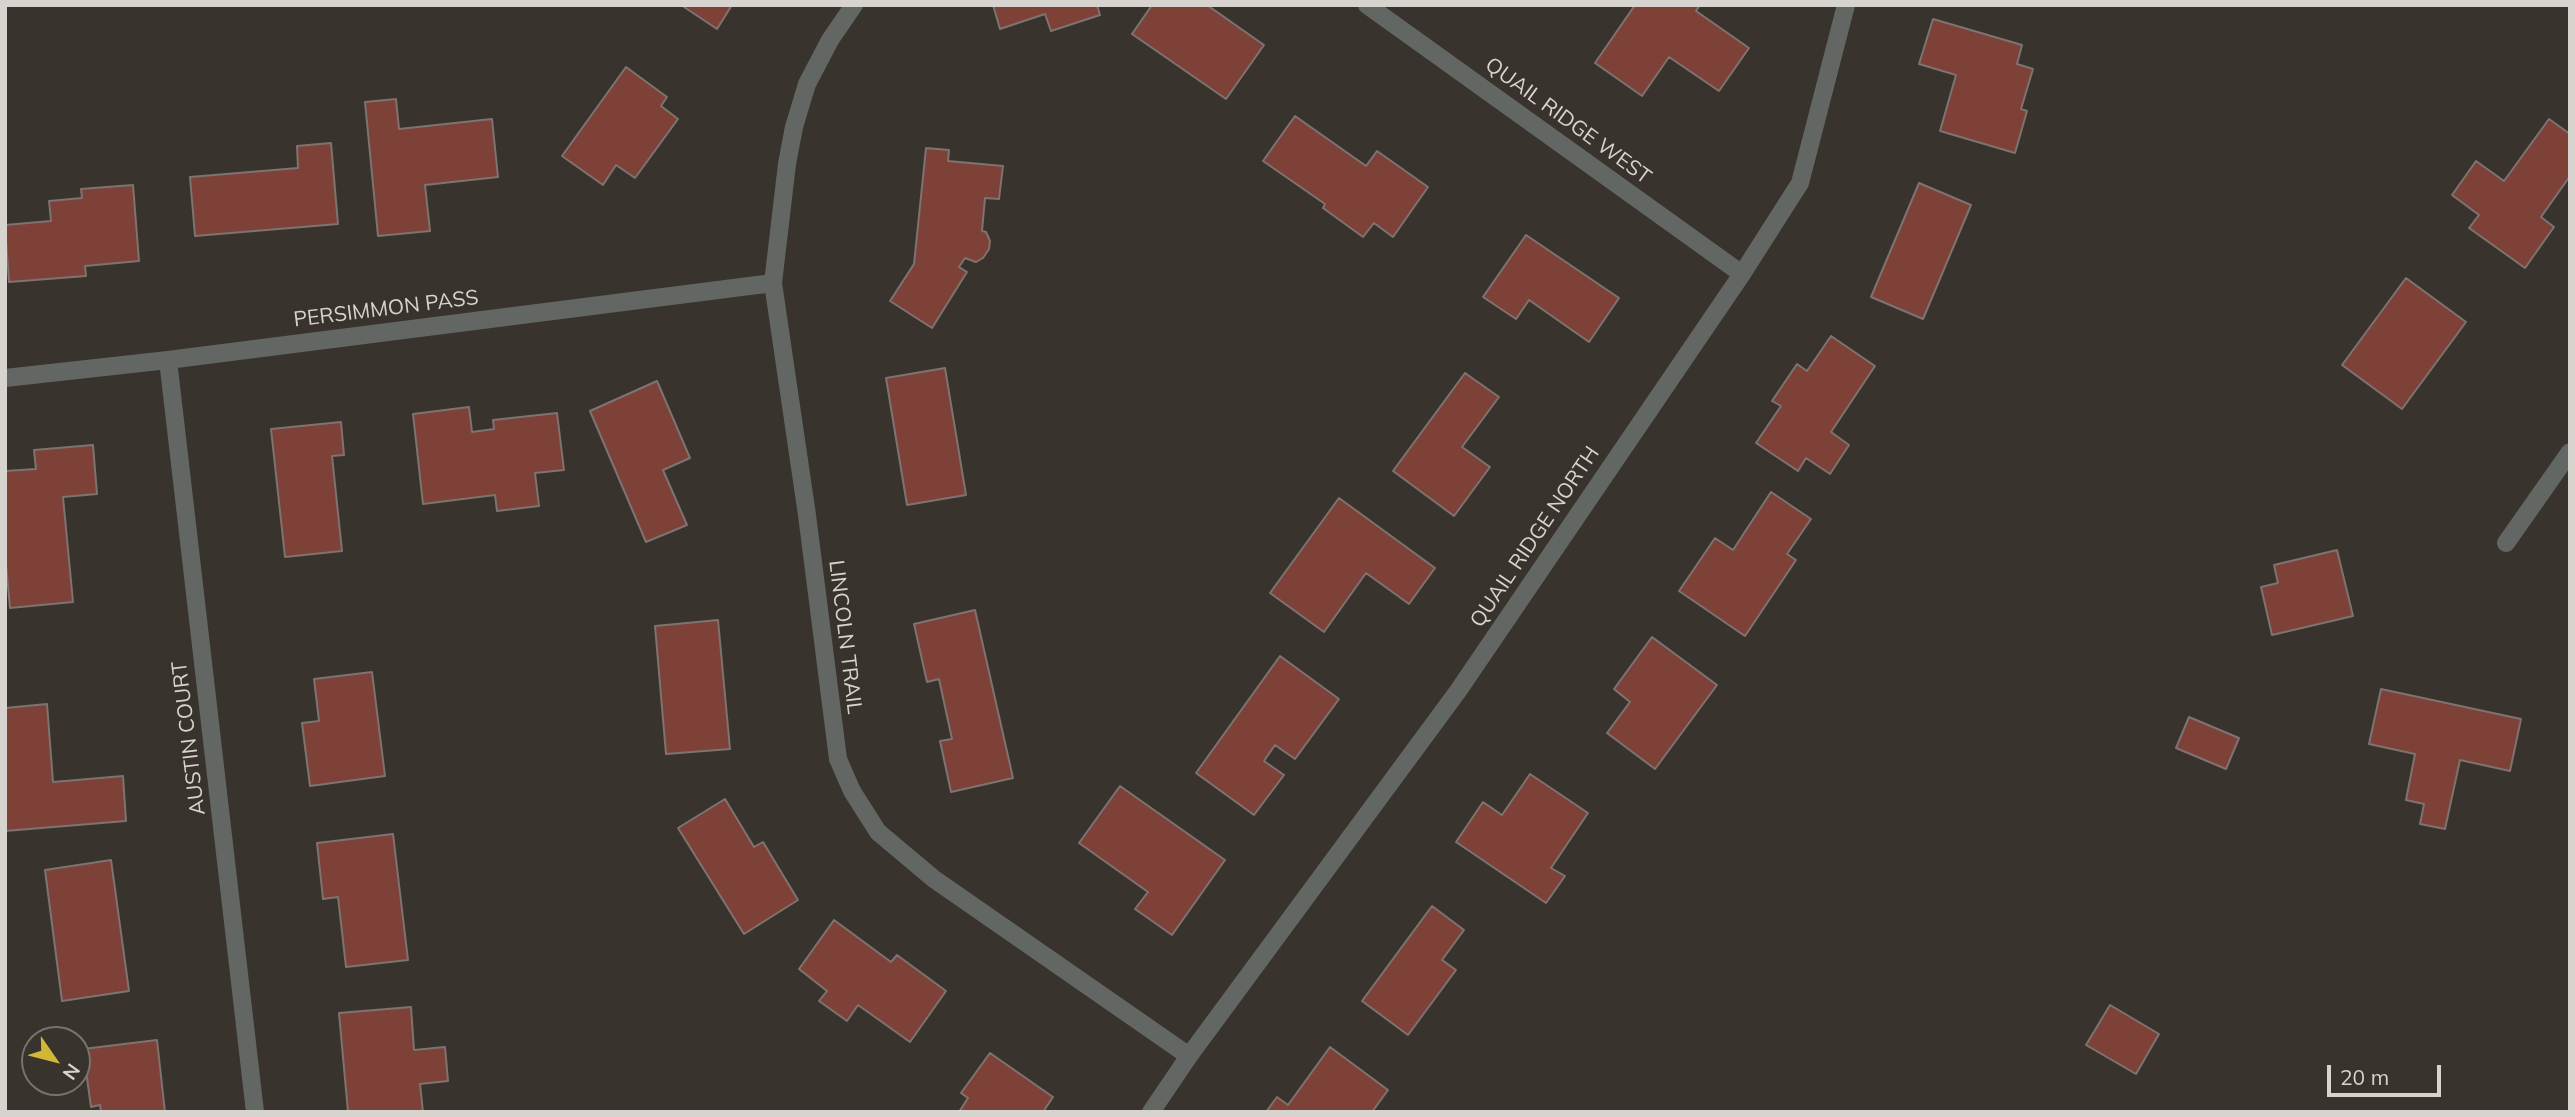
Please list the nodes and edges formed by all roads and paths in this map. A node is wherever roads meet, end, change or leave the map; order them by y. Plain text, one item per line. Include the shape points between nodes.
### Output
1 (853, 5) edge
2 (1367, 5) edge
3 (1846, 5) edge
4 (1742, 274) junction
5 (773, 283) junction
6 (168, 360) junction
7 (5, 378) edge
8 (2570, 452) edge
9 (2506, 543) dead end
10 (1189, 1056) junction
11 (255, 1112) edge
12 (1151, 1112) edge

1 - 5 street, LINCOLN TRAIL via 807,84 794,127
2 - 4 street, QUAIL RIDGE WEST
3 - 4 street, QUAIL RIDGE NORTH via 1800,183
4 - 10 street, QUAIL RIDGE NORTH via 1458,691
5 - 6 street, PERSIMMON PASS
5 - 10 street, LINCOLN TRAIL via 838,759 852,791 878,832 934,879
6 - 7 street, PERSIMMON PASS
6 - 11 street, AUSTIN COURT
8 - 9 street
10 - 12 street

